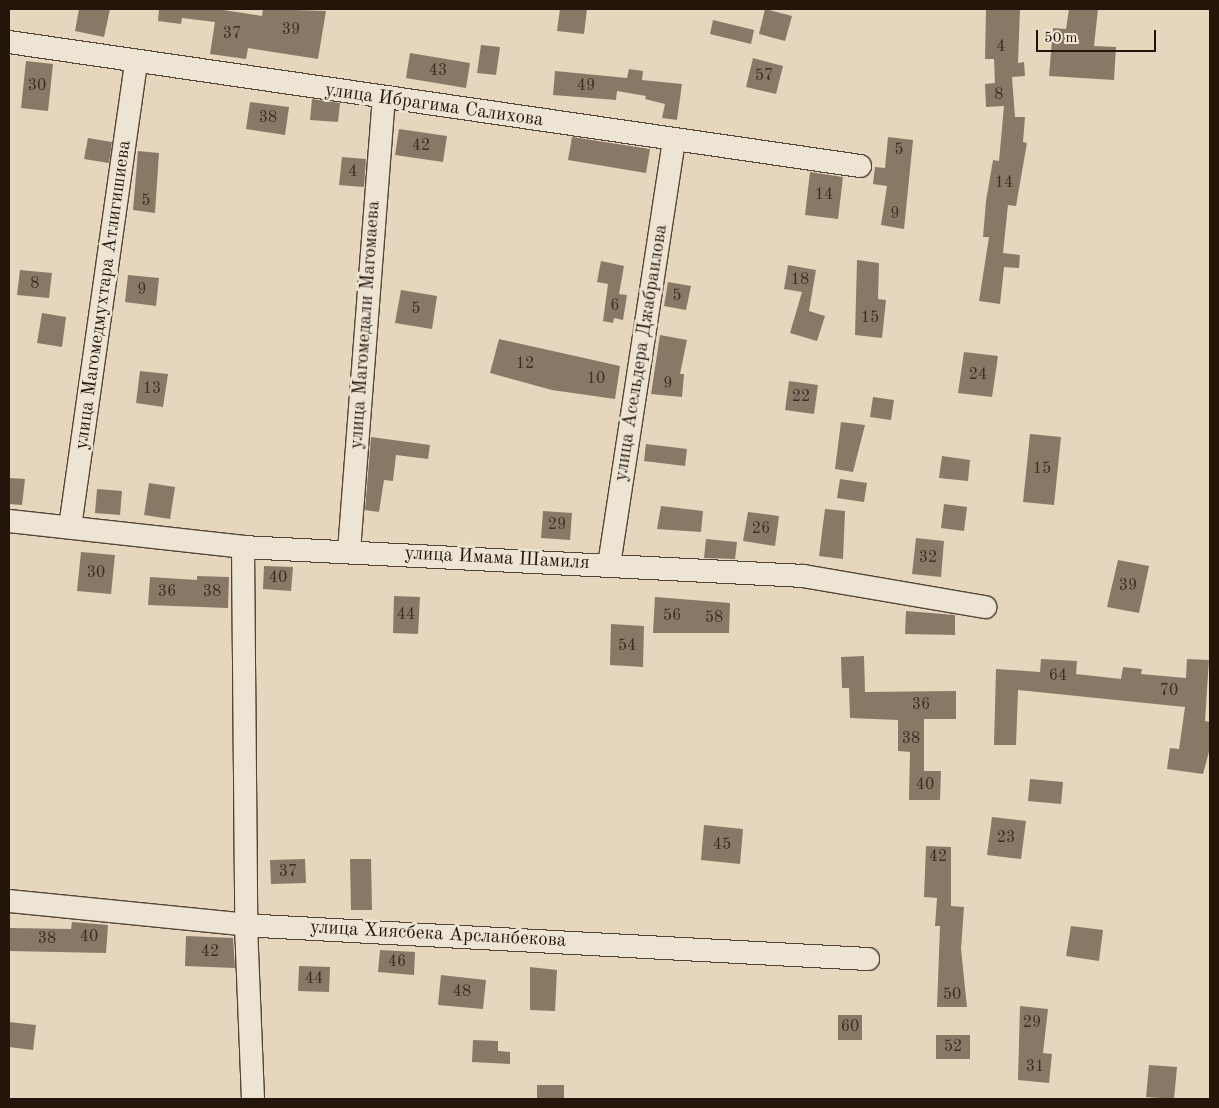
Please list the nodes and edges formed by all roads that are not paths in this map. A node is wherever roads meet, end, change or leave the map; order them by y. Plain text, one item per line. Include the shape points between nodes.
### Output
1 (9, 42) edge
2 (136, 63) junction
3 (384, 99) junction
4 (674, 141) junction
5 (860, 166) dead end
6 (9, 521) edge
7 (70, 527) junction
8 (243, 547) junction
9 (348, 552) junction
10 (609, 565) junction
11 (985, 607) dead end
12 (9, 901) edge
13 (246, 924) junction
14 (868, 959) dead end
15 (253, 1099) edge

1 - 2 street, улица Ибрагима Салихова
2 - 3 street, улица Ибрагима Салихова
2 - 7 street, улица Магомедмухтара Атлигишиева
3 - 4 street, улица Ибрагима Салихова
3 - 9 street, улица Магомедали Магомаева
4 - 5 street, улица Ибрагима Салихова
4 - 10 street, улица Асельдера Джабраилова
6 - 7 street, улица Имама Шамиля
7 - 8 street, улица Имама Шамиля
8 - 9 street, улица Имама Шамиля
8 - 13 street
9 - 10 street, улица Имама Шамиля
10 - 11 street, улица Имама Шамиля via 803,576
12 - 13 street, улица Хиясбека Арсланбекова
13 - 14 street, улица Хиясбека Арсланбекова
13 - 15 street

